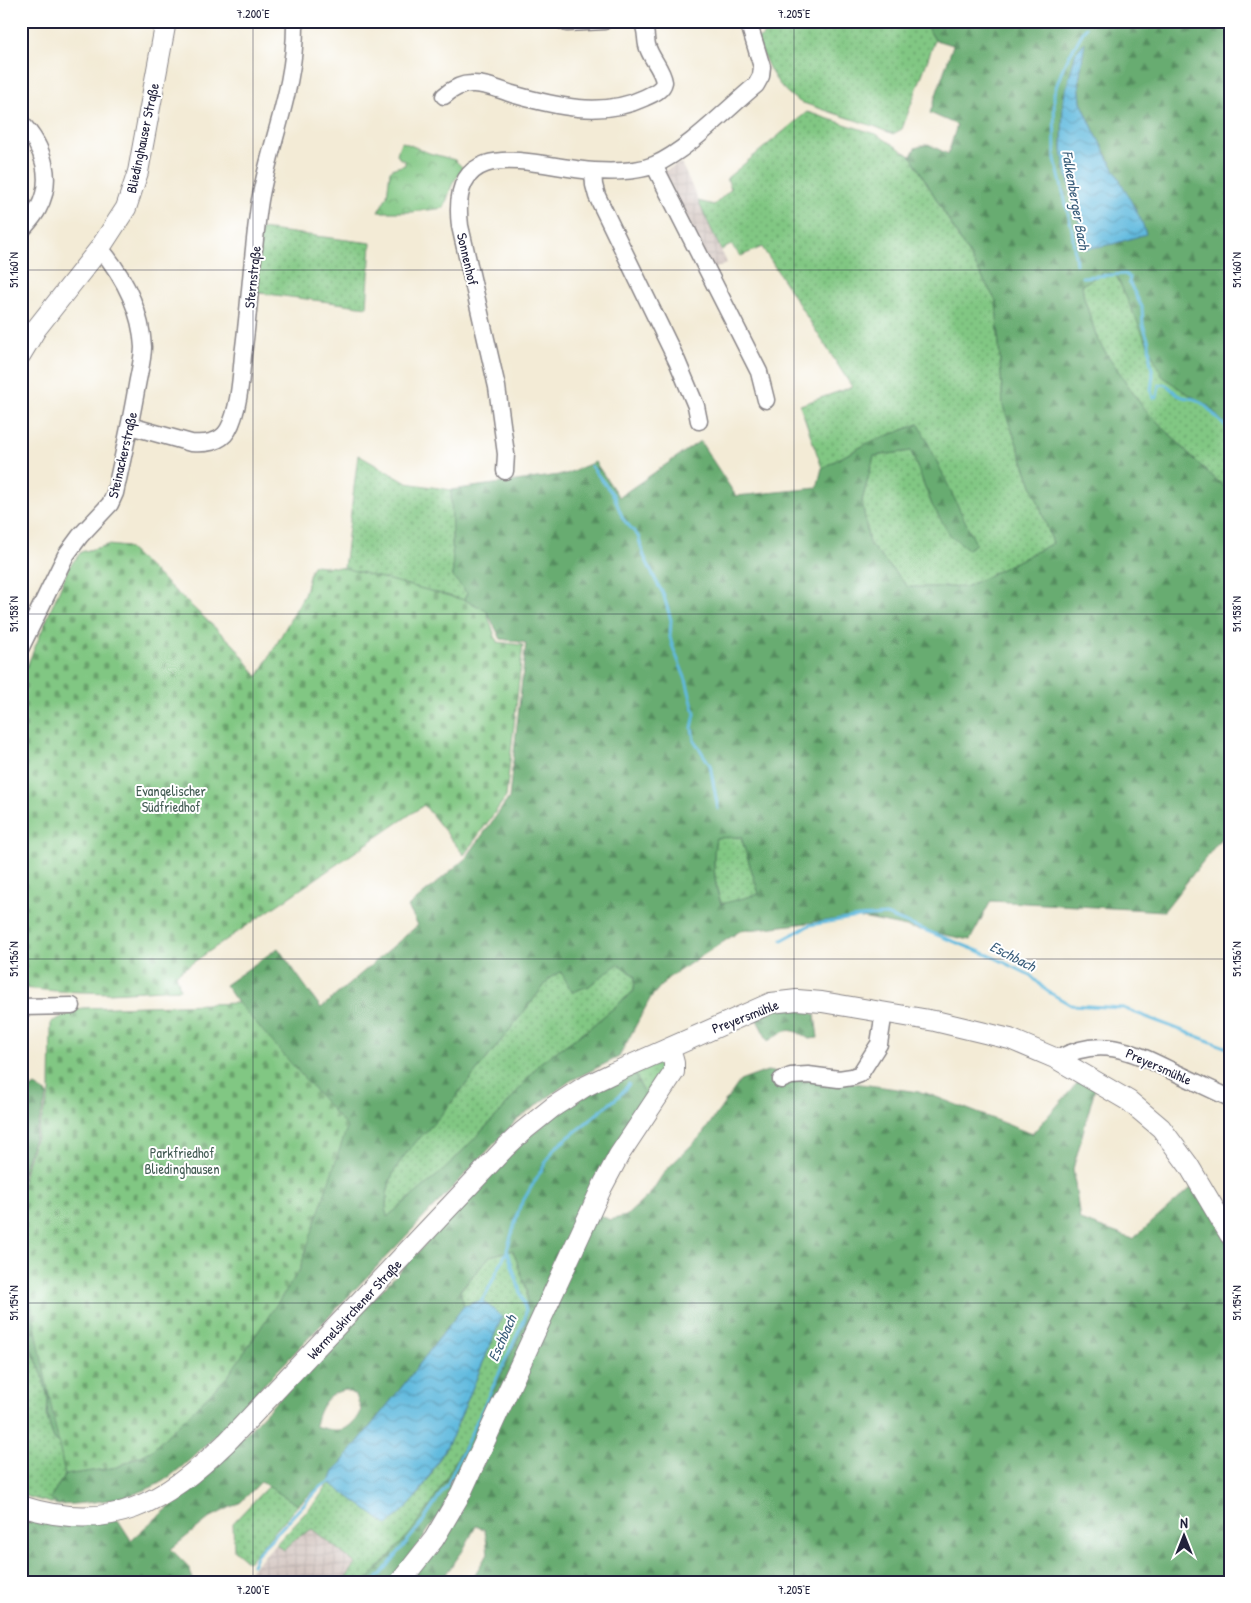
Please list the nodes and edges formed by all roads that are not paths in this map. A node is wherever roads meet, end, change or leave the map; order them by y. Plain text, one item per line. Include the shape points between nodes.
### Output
1 (166, 21) edge
2 (295, 21) edge
3 (563, 21) edge
4 (604, 21) edge
5 (641, 21) edge
6 (748, 21) edge
7 (444, 96) dead end
8 (21, 124) edge
9 (654, 165) junction
10 (593, 171) junction
11 (21, 231) edge
12 (100, 248) junction
13 (21, 354) edge
14 (766, 400) dead end
15 (699, 421) dead end
16 (130, 426) junction
17 (505, 471) dead end
18 (21, 647) edge
19 (72, 1006) dead end
20 (21, 1007) edge
21 (884, 1012) junction
22 (670, 1048) junction
23 (1057, 1059) junction
24 (781, 1080) dead end
25 (1230, 1098) edge
26 (1230, 1235) edge
27 (21, 1506) edge
28 (400, 1582) edge

1 - 12 main road, Bliedinghauser Straße via 138,172 122,214
2 - 16 street, Sternstraße via 289,87 260,200 247,330 233,419 221,438 201,444
3 - 4 street
5 - 7 street via 645,26 647,46 664,82 660,90 640,100 615,107 576,108 471,84 461,85
6 - 9 street, Sonnenhof via 762,67 756,84 678,150
8 - 11 street via 40,147 46,177 40,205
9 - 10 street, Sonnenhof via 623,171
9 - 14 street via 759,372
10 - 15 street via 597,196 677,361
10 - 17 street, Sonnenhof via 550,164 496,161 474,170 460,193 460,226 497,387 506,454
12 - 13 main road via 36,329
12 - 16 street, Steinackerstraße via 127,286 140,327 143,349
16 - 18 street, Steinackerstraße via 110,504 66,555
19 - 20 street
21 - 22 main road, Preyersmühle via 797,1000 777,1002
21 - 23 main road, Preyersmühle via 986,1032
21 - 24 street via 879,1044 860,1074 839,1079 808,1075
22 - 27 main road, Wermelskirchener Straße via 584,1087 523,1131 234,1436 172,1490 142,1506 100,1516 61,1516
22 - 28 main road via 674,1072 606,1178 461,1493 434,1540
23 - 25 street, Preyersmühle via 1088,1048 1118,1048
23 - 26 main road, Preyersmühle via 1129,1101 1162,1128

